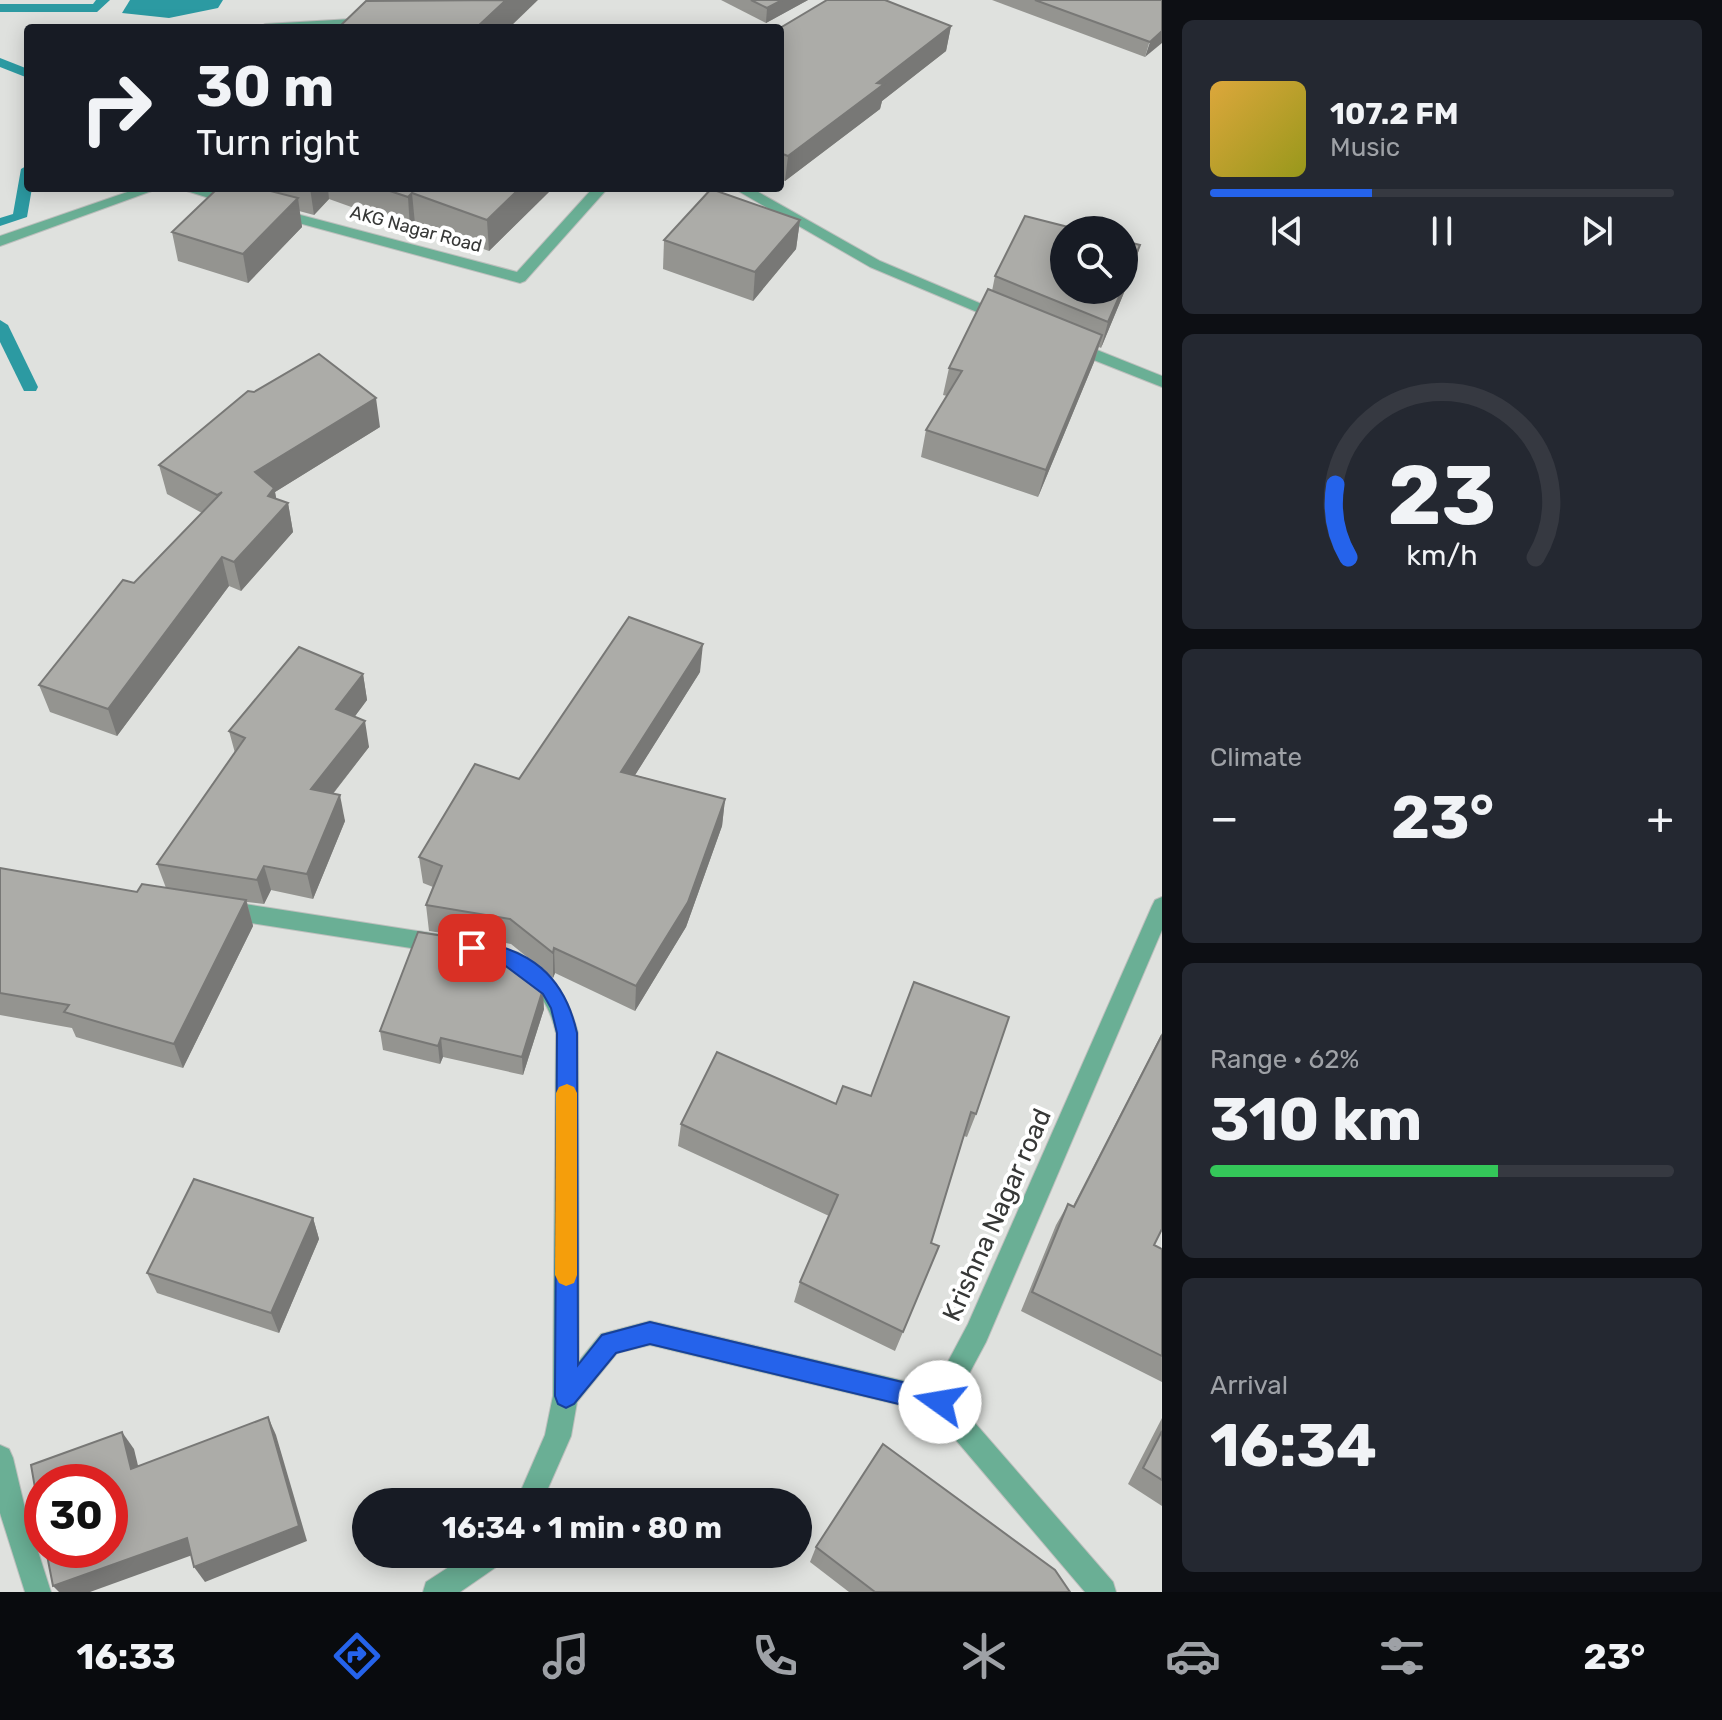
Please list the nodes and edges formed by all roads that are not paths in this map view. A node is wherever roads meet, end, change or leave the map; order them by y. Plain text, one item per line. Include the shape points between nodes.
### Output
1 (380, 22) edge
2 (342, 24) edge
3 (141, 192) edge
4 (199, 192) edge
5 (597, 192) edge
6 (747, 192) edge
7 (0, 241) edge
8 (1018, 323) edge
9 (1062, 341) edge
10 (1162, 382) edge
11 (204, 906) edge
12 (1162, 906) edge
13 (1155, 941) edge
14 (566, 1396) junction
15 (940, 1402) junction
16 (0, 1458) edge
17 (535, 1488) edge
18 (472, 1568) edge
19 (38, 1592) edge
20 (436, 1592) edge
21 (1103, 1592) edge

1 - 2 street
3 - 7 street
4 - 5 street, AKG Nagar Road via 520,278
6 - 8 street via 875,264
9 - 10 street
11 - 14 street via 503,953 550,988 567,1033
12 - 13 street, Krishna Nagar road
13 - 15 street, Krishna Nagar road via 977,1333
14 - 15 street via 610,1343 650,1333
14 - 17 street via 558,1436
15 - 21 street
16 - 19 street
18 - 20 street

